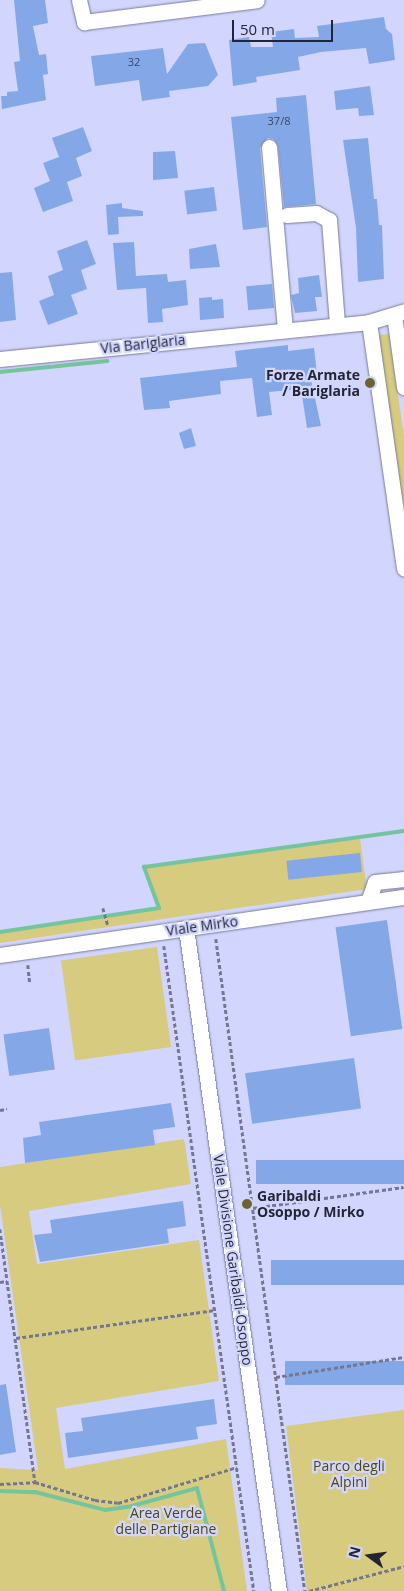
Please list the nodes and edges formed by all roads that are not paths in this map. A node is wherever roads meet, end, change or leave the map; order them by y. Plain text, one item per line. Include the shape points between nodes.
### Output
1 (79, 0) edge
2 (257, 0) edge
3 (269, 147) dead end
4 (287, 215) dead end
5 (399, 313) edge
6 (369, 322) junction
7 (337, 325) junction
8 (285, 330) junction
9 (0, 359) edge
10 (404, 387) edge
11 (404, 569) edge
12 (404, 879) edge
13 (404, 897) edge
14 (368, 902) junction
15 (186, 928) junction
16 (0, 955) edge
17 (279, 1591) edge

1 - 2 street via 84,22
3 - 8 street
4 - 7 street via 316,212 329,220
5 - 6 street, Via Bariglaria
5 - 10 street
6 - 7 street, Via Bariglaria
6 - 11 street
7 - 8 street, Via Bariglaria
8 - 9 street, Via Bariglaria
12 - 14 street via 375,882
13 - 14 street, Viale Mirko
14 - 15 street, Viale Mirko
15 - 16 street, Viale Mirko
15 - 17 street, Viale Divisione Garibaldi-Osoppo

